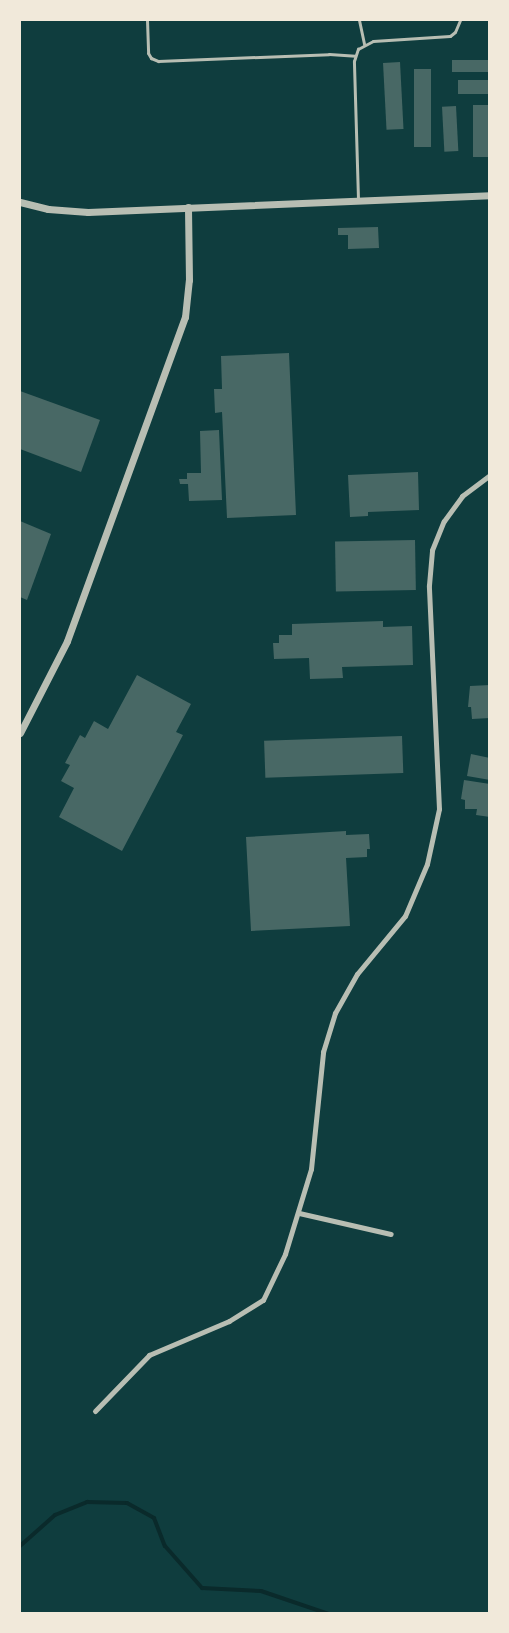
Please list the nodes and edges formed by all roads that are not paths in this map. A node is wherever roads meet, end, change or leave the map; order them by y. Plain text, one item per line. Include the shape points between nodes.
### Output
1 (147, 20) edge
2 (359, 20) edge
3 (460, 20) edge
4 (364, 44) junction
5 (355, 56) junction
6 (489, 195) edge
7 (358, 200) junction
8 (20, 202) edge
9 (188, 207) junction
10 (489, 476) edge
11 (20, 733) edge
12 (299, 1213) junction
13 (391, 1234) dead end
14 (95, 1411) dead end

1 - 5 lane via 148,53 158,62
2 - 4 lane
3 - 4 lane via 450,36
4 - 5 lane
5 - 7 lane
6 - 7 street
7 - 9 street
8 - 9 street via 88,212
9 - 11 street via 189,299 182,327 67,642
10 - 12 street via 462,496 444,521 432,550 429,585 440,809 427,864 405,916 357,974 335,1013 323,1052 310,1169
12 - 13 street
12 - 14 street via 263,1300 230,1321 149,1355

